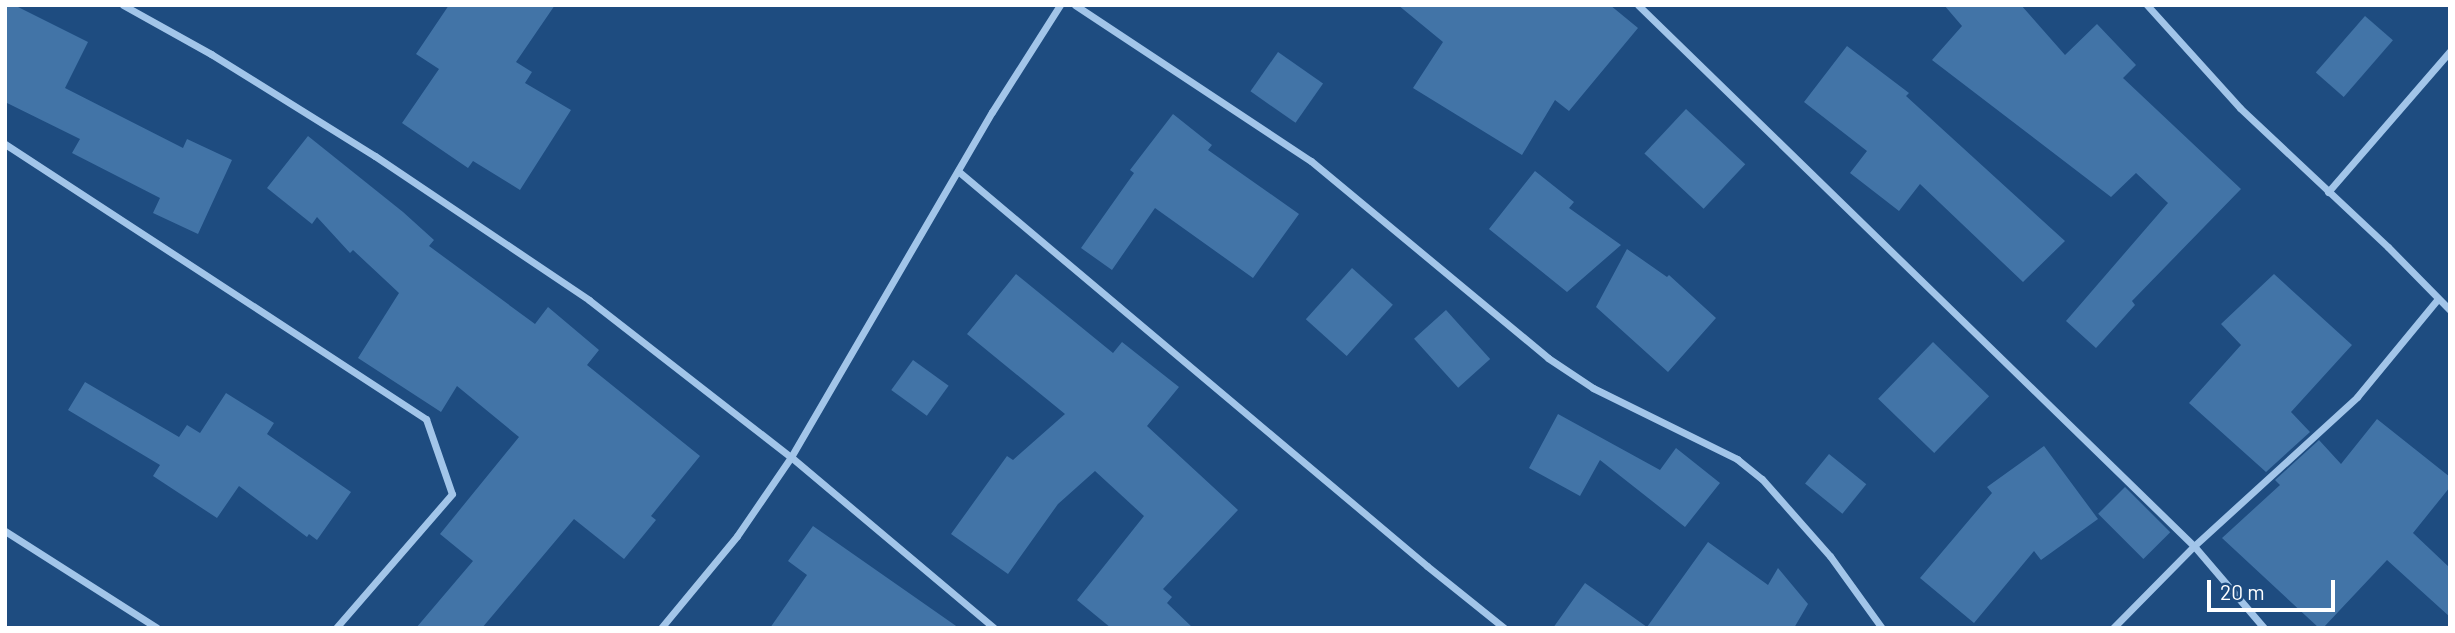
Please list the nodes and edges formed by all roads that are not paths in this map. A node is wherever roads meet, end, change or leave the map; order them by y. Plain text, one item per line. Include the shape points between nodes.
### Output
1 (123, 5) edge
2 (1060, 5) edge
3 (1075, 5) edge
4 (1639, 5) edge
5 (2147, 5) edge
6 (2450, 51) edge
7 (5, 144) edge
8 (958, 171) junction
9 (2328, 192) junction
10 (2437, 300) junction
11 (2450, 310) edge
12 (791, 457) junction
13 (5, 531) edge
14 (2194, 546) junction
15 (157, 628) edge
16 (336, 628) edge
17 (661, 628) edge
18 (994, 628) edge
19 (1504, 628) edge
20 (1882, 628) edge
21 (2113, 628) edge
22 (2264, 628) edge

1 - 12 street via 375,156 589,300
2 - 8 street
3 - 20 street via 1311,161 1549,358 1593,388 1737,459 1762,479 1830,556
4 - 14 street
5 - 9 street via 2240,108
6 - 9 street
7 - 16 street via 426,419 452,494
8 - 12 street
8 - 19 street
9 - 10 street
10 - 11 street
10 - 14 street via 2357,397
12 - 17 street via 737,536
12 - 18 street
13 - 15 street
14 - 21 street
14 - 22 street

